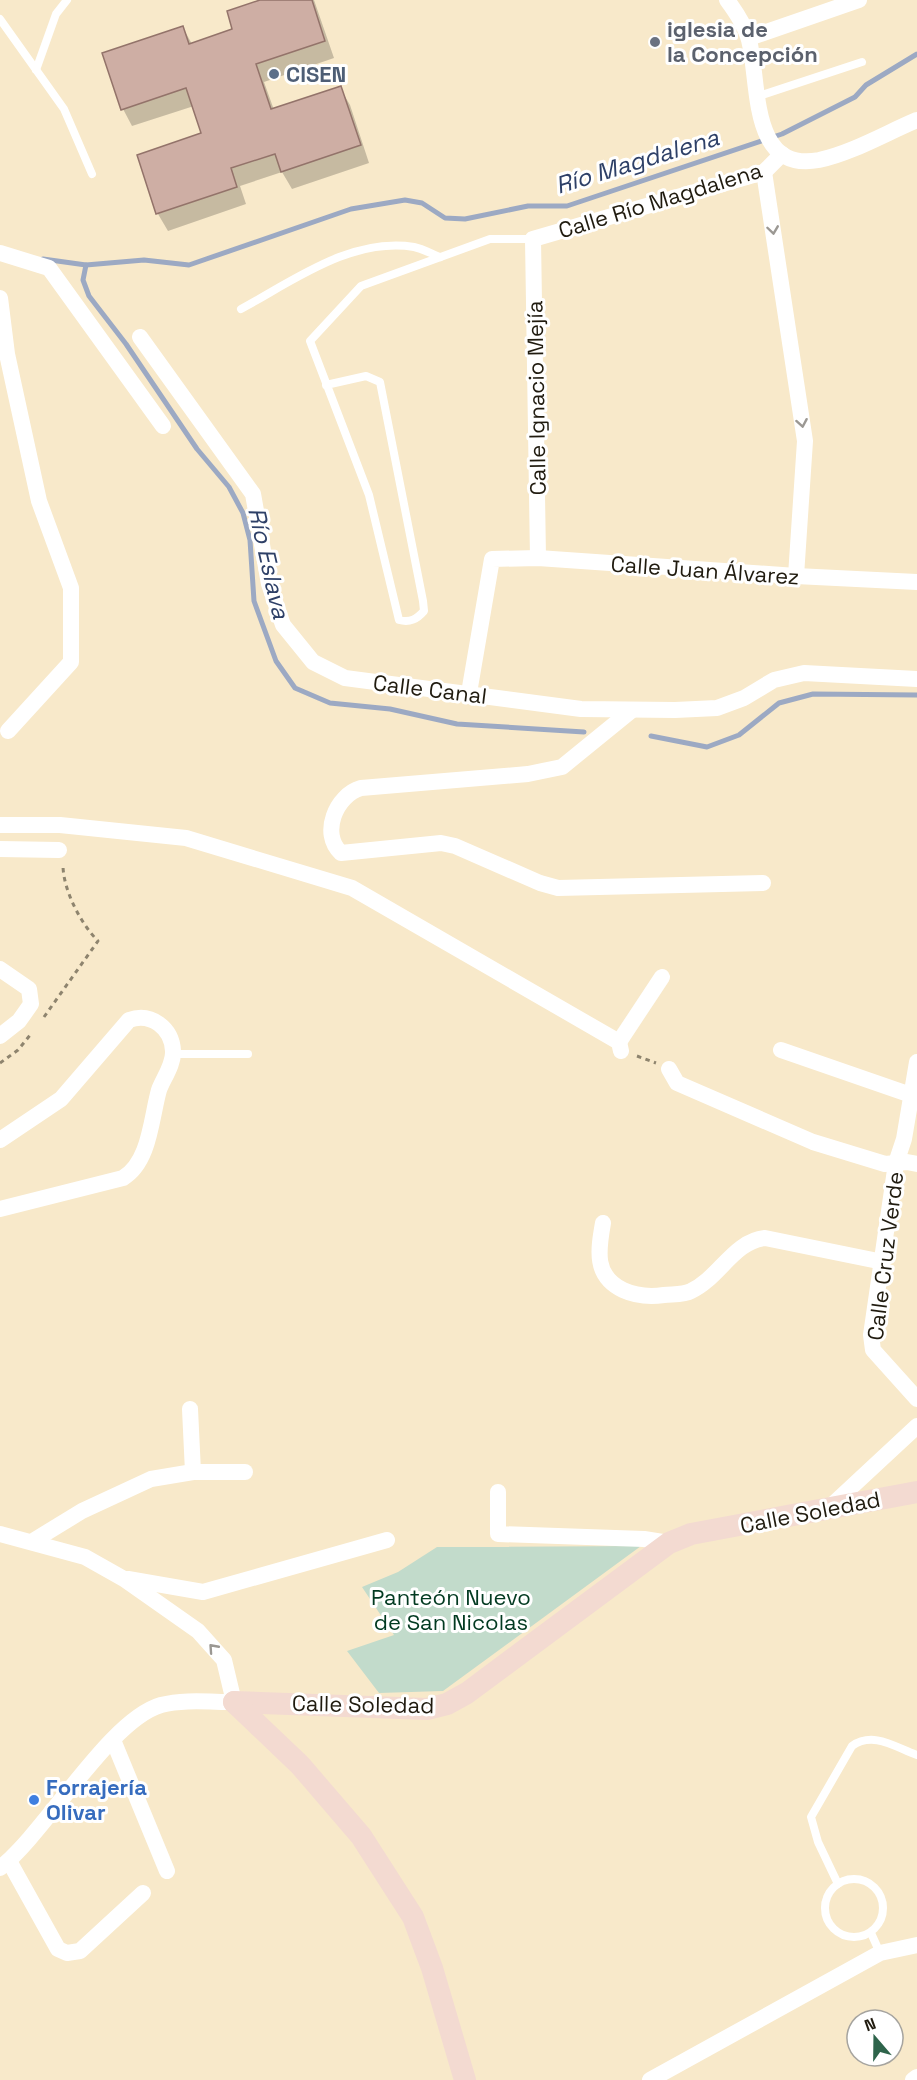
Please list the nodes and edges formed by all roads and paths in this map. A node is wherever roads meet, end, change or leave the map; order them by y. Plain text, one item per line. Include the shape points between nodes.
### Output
1 (67, 0) edge
2 (727, 0) edge
3 (859, 0) edge
4 (0, 19) edge
5 (749, 38) junction
6 (862, 62) dead end
7 (36, 70) junction
8 (759, 96) junction
9 (917, 120) edge
10 (777, 151) junction
11 (764, 172) junction
12 (92, 174) dead end
13 (534, 238) junction
14 (0, 253) edge
15 (440, 257) junction
16 (0, 298) edge
17 (241, 309) dead end
18 (140, 337) dead end
19 (4, 355) edge
20 (326, 385) junction
21 (163, 426) dead end
22 (538, 558) junction
23 (796, 576) junction
24 (917, 582) edge
25 (917, 679) edge
26 (469, 693) junction
27 (632, 710) junction
28 (8, 731) dead end
29 (0, 825) edge
30 (0, 849) edge
31 (61, 854) joint
32 (763, 883) dead end
33 (0, 969) edge
34 (662, 978) dead end
35 (40, 1022) dead end
36 (33, 1031) dead end
37 (0, 1036) edge
38 (620, 1047) junction
39 (781, 1050) dead end
40 (174, 1054) junction
41 (248, 1054) dead end
42 (917, 1062) edge
43 (0, 1064) edge
44 (669, 1069) joint
45 (911, 1095) junction
46 (0, 1140) edge
47 (896, 1162) junction
48 (917, 1164) edge
49 (0, 1209) edge
50 (603, 1223) dead end
51 (883, 1262) junction
52 (917, 1399) edge
53 (190, 1409) dead end
54 (917, 1426) edge
55 (193, 1472) junction
56 (245, 1472) dead end
57 (498, 1491) dead end
58 (917, 1492) edge
59 (831, 1506) junction
60 (0, 1534) edge
61 (387, 1540) dead end
62 (33, 1541) junction
63 (669, 1543) junction
64 (124, 1579) junction
65 (234, 1702) junction
66 (113, 1740) junction
67 (917, 1755) edge
68 (4, 1865) edge
69 (167, 1871) dead end
70 (838, 1884) junction
71 (143, 1893) dead end
72 (871, 1933) junction
73 (917, 1945) edge
74 (880, 1953) junction
75 (917, 2077) edge
76 (659, 2078) edge
77 (465, 2080) edge
78 (913, 2080) edge

1 - 7 lane via 56,14
2 - 5 street via 738,13
3 - 5 street
4 - 7 lane
5 - 8 street
6 - 8 lane
7 - 12 lane via 64,109
8 - 10 street via 761,124
9 - 10 street, Calle Río Magdalena via 817,160 803,161
10 - 11 street, Calle Río Magdalena
11 - 13 street, Calle Río Magdalena
11 -> 23 street via 805,441
13 - 15 lane via 490,239
13 - 22 street, Calle Ignacio Mejía
14 - 21 street via 49,268
15 - 17 lane via 415,247 378,247 352,253
15 - 20 lane via 362,286 310,341
16 - 19 street
18 - 26 street, Calle Canal via 253,494 269,584 283,625 313,662 345,678
19 - 28 street via 39,501 71,588 71,662
20 - 20 lane via 366,376 380,382 423,601 424,610 418,618 399,620 369,495
22 - 23 street, Calle Juan Álvarez
22 - 26 street, Calle Juan Álvarez via 492,559
23 - 24 street, Calle Juan Álvarez
25 - 27 street, Calle Canal via 804,673 774,680 717,708
26 - 27 street, Calle Canal via 581,709
27 - 32 street via 562,767 528,774 349,791 341,800 329,833 333,845 341,853 441,843 558,888
29 - 38 street via 60,825 186,838 352,888
30 - 31 street
31 - 35 path via 68,894 86,929 98,941
33 - 37 street via 29,989 31,1004 19,1021
34 - 38 street
36 - 43 path
38 - 44 path
39 - 45 street
40 - 41 lane
40 - 46 street via 170,1036 154,1020 141,1016 129,1020 61,1099
40 - 49 street via 159,1089 146,1142 131,1174
42 - 45 street, Calle Cruz Verde
44 - 47 street via 677,1083 804,1139 885,1164
45 - 47 street, Calle Cruz Verde
47 - 48 street
47 - 51 street, Calle Cruz Verde
50 - 51 street via 599,1243 601,1268 609,1283 634,1295 689,1293 709,1281 746,1243 756,1239
51 - 52 street, Calle Cruz Verde via 871,1335 873,1350
53 - 55 street
54 - 59 street
55 - 56 street
55 - 62 street via 151,1479 82,1511
57 - 63 street via 498,1534
58 - 59 street, Calle Soledad
59 - 63 street, Calle Soledad via 691,1534
60 - 62 street
61 - 64 street via 203,1592
62 - 64 street via 85,1557
63 - 65 street, Calle Soledad via 447,1704 427,1709
65 -> 64 street via 224,1660 198,1631
65 - 66 street, Calle Soledad via 159,1706 139,1717
65 - 77 street via 300,1765 361,1836 413,1917
66 - 68 street, Calle Soledad
66 - 69 street
67 - 70 lane via 873,1738 852,1746 811,1817
68 - 71 street via 58,1949 67,1953 80,1951
70 - 72 lane via 858,1879 876,1888 884,1906 878,1926
70 - 72 lane via 826,1900 827,1920 841,1935 861,1937
72 - 74 lane
73 - 74 street
74 - 76 street
75 - 78 street

